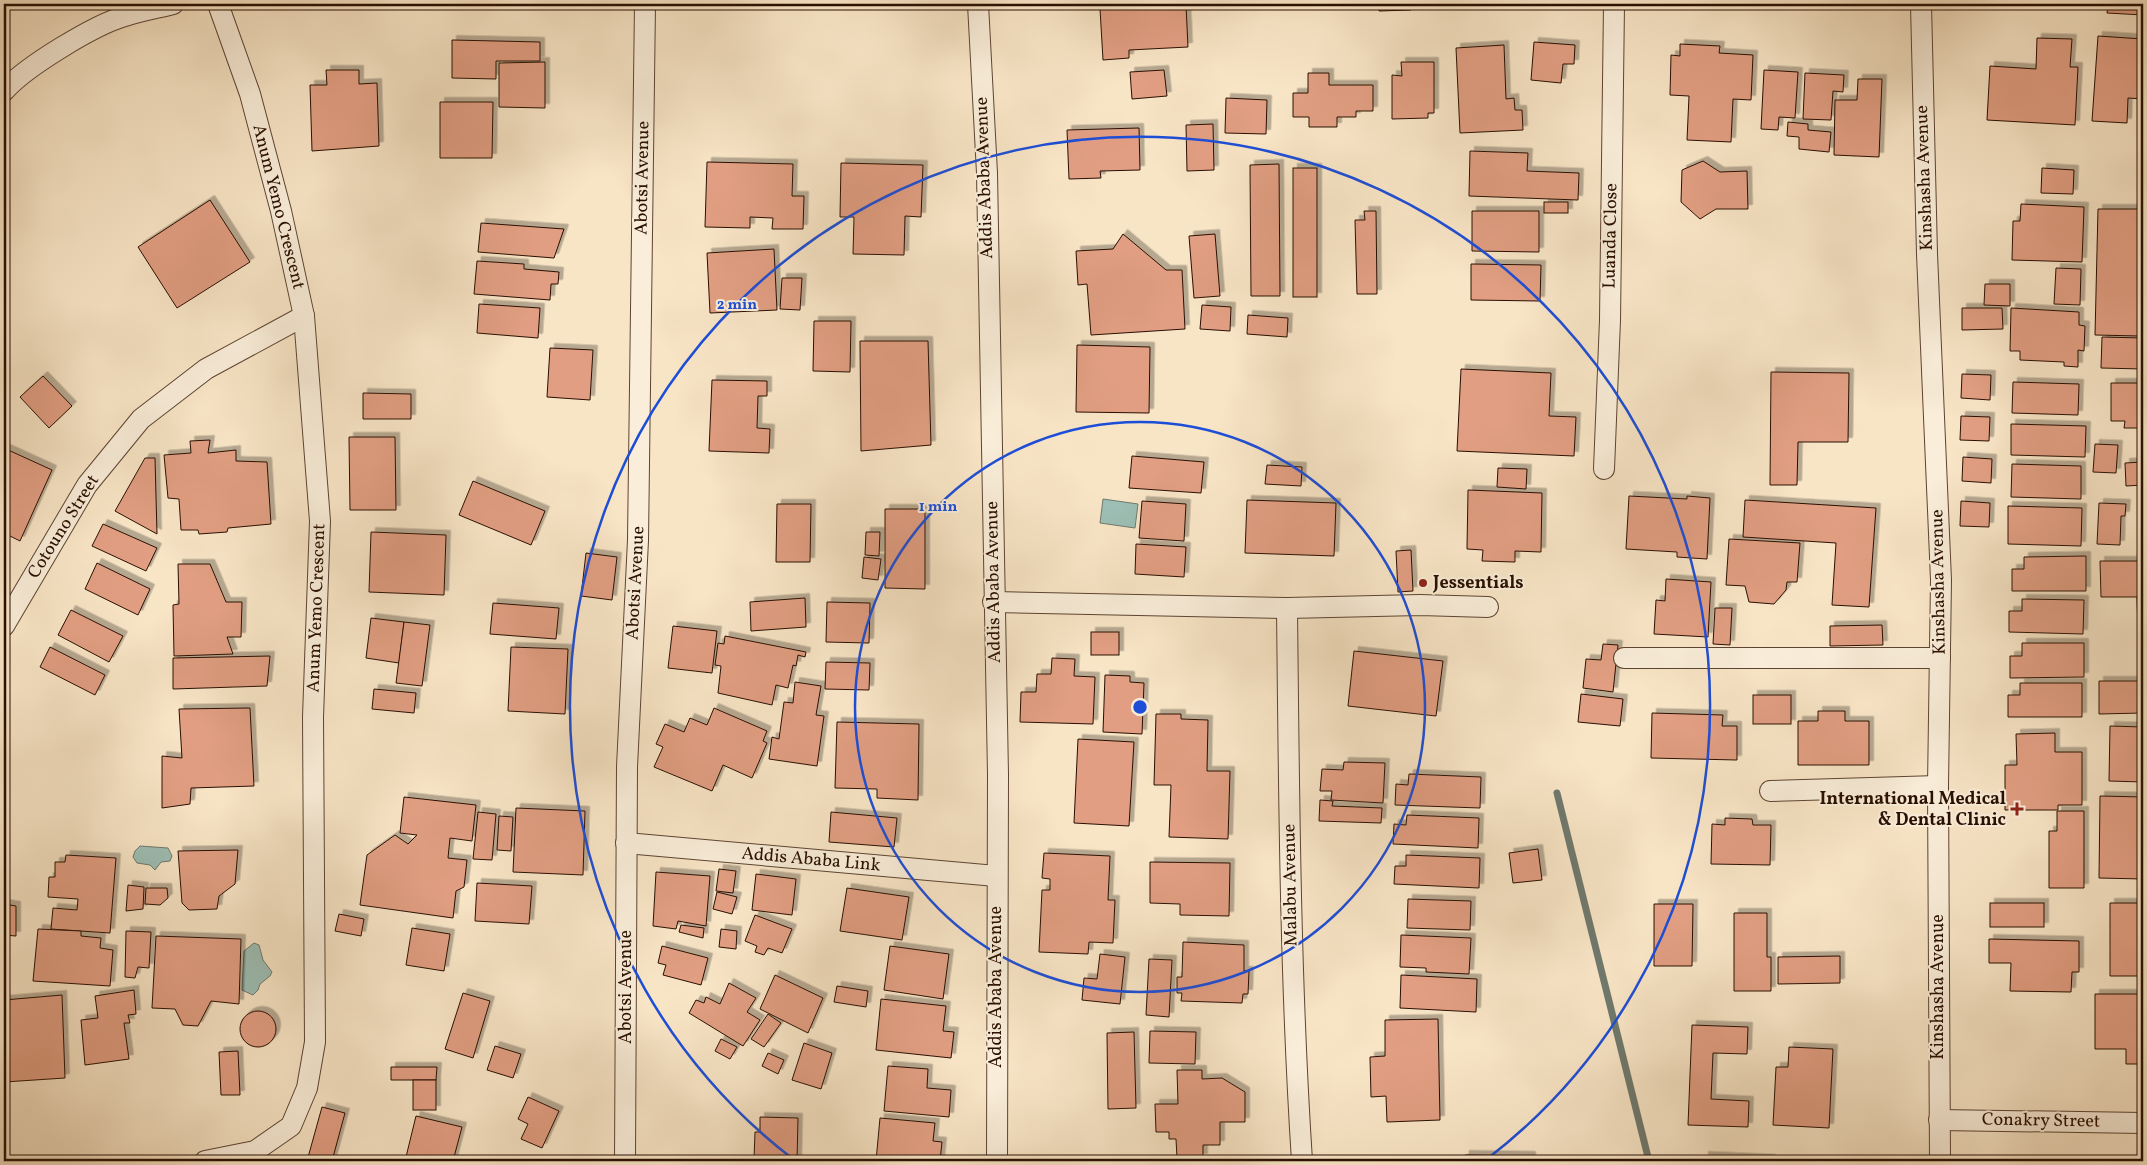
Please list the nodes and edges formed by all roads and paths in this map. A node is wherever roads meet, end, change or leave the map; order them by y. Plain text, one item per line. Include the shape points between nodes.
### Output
1 (173, 4) edge
2 (218, 4) edge
3 (645, 4) edge
4 (978, 4) edge
5 (1614, 4) edge
6 (1921, 4) edge
7 (7, 79) edge
8 (304, 316) junction
9 (1604, 469) dead end
10 (993, 602) junction
11 (1488, 607) dead end
12 (1287, 608) junction
13 (4, 626) edge
14 (1624, 658) dead end
15 (1940, 658) junction
16 (1938, 786) junction
17 (1770, 791) dead end
18 (626, 843) junction
19 (996, 876) junction
20 (1939, 1120) junction
21 (2143, 1123) edge
22 (205, 1161) edge
23 (625, 1161) edge
24 (997, 1161) edge
25 (1302, 1161) edge
26 (1940, 1161) edge

1 - 7 street via 123,16
2 - 8 street, Anum Yemo Crescent via 252,103
3 - 18 street, Abotsi Avenue via 638,540 626,767
4 - 10 street, Addis Ababa Avenue via 987,173
5 - 9 street, Luanda Close via 1610,320
6 - 15 street, Kinshasha Avenue via 1927,254 1941,580
8 - 13 street, Cotouno Street via 206,369 141,419 87,485
8 - 22 street, Anum Yemo Crescent via 320,521 313,717 315,1042 307,1088 291,1126 254,1151
10 - 12 street
10 - 19 street, Addis Ababa Avenue via 998,775
11 - 12 street
12 - 25 street, Malabu Avenue via 1290,854
14 - 15 street
15 - 16 street, Kinshasha Avenue
16 - 17 street
16 - 20 street, Kinshasha Avenue
18 - 19 street, Addis Ababa Link
18 - 23 street, Abotsi Avenue
19 - 24 street, Addis Ababa Avenue
20 - 21 street, Conakry Street
20 - 26 street, Kinshasha Avenue

